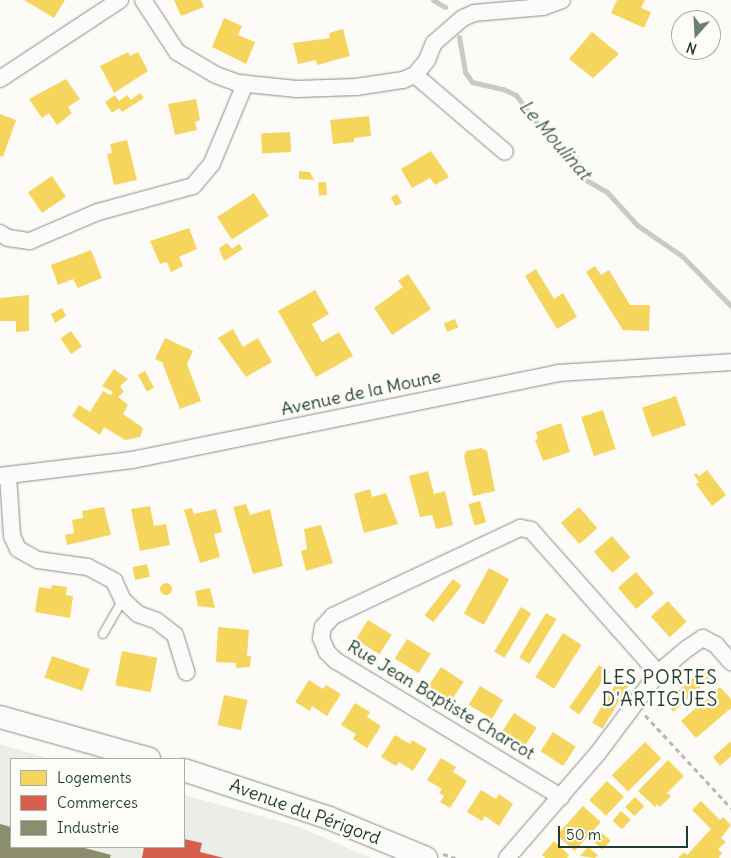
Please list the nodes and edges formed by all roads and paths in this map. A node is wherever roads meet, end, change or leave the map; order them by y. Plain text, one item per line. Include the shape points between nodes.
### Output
1 (120, 0) edge
2 (143, 0) edge
3 (562, 0) edge
4 (415, 75) junction
5 (0, 79) edge
6 (245, 84) junction
7 (505, 152) dead end
8 (0, 233) edge
9 (731, 362) edge
10 (4, 475) edge
11 (123, 600) junction
12 (103, 634) dead end
13 (731, 662) edge
14 (186, 672) dead end
15 (658, 674) junction
16 (634, 704) junction
17 (0, 717) edge
18 (145, 758) edge
19 (185, 770) edge
20 (561, 797) junction
21 (731, 808) edge
22 (426, 858) edge
23 (507, 858) edge

1 - 5 street
2 - 6 street via 152,19 177,52 216,76
3 - 4 street via 543,7 474,13 463,18 434,44
4 - 6 street via 356,87 297,89
4 - 7 street
6 - 8 street via 212,163 193,186 98,212 30,241 8,238
9 - 10 street, Avenue de la Moune via 551,375 132,460
10 - 11 street via 12,536 18,549 38,560 100,572 114,581
11 - 12 lane
11 - 14 street via 138,614 157,621 175,635
13 - 15 street via 716,645 703,638
15 - 16 street
15 - 20 street, Rue Jean Baptiste Charcot via 531,530 520,528 333,616 323,627 321,638 336,662
16 - 20 street
16 - 21 path
17 - 18 street
19 - 22 street, Avenue du Périgord via 329,818
20 - 23 street

